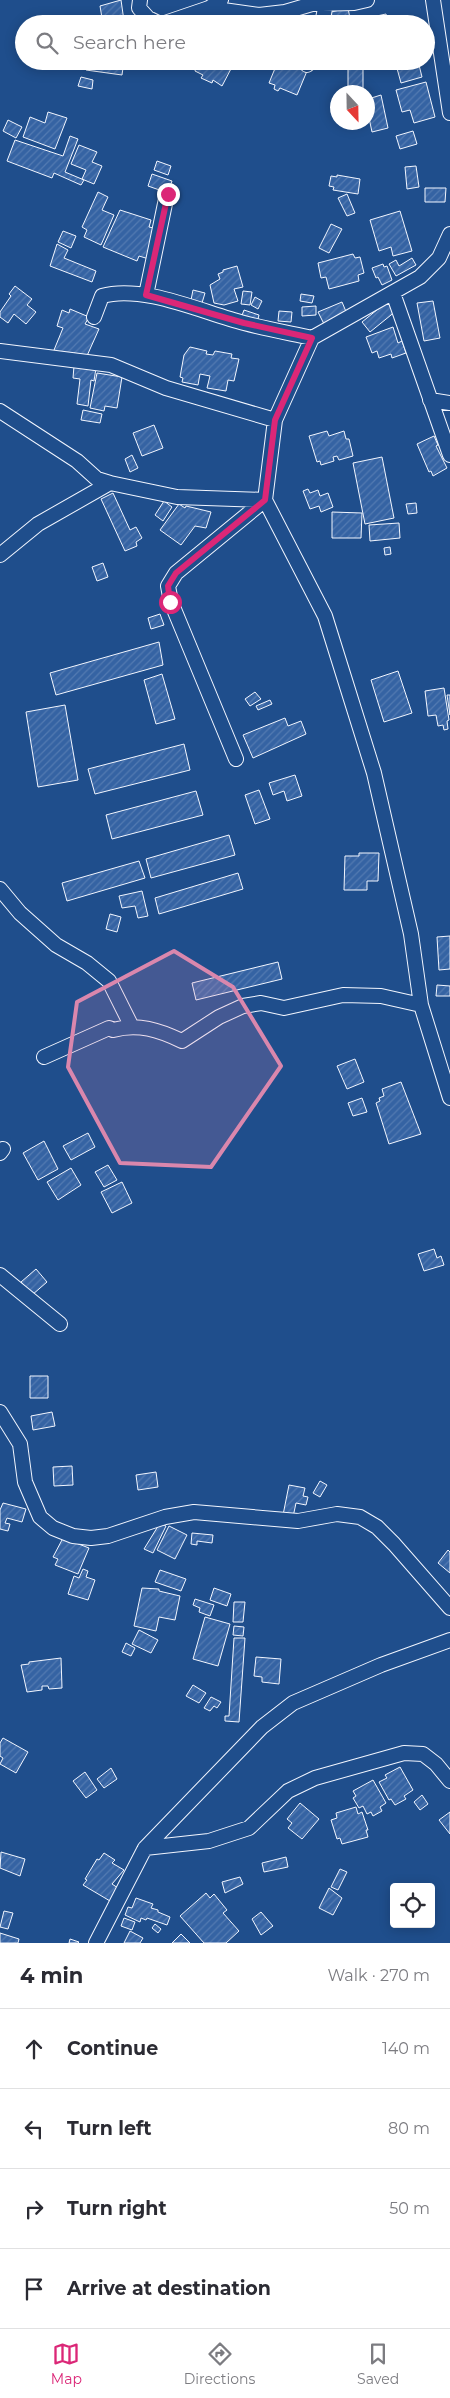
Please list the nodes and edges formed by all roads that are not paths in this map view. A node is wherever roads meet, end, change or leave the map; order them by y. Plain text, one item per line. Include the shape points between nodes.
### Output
1 (140, 0) edge
2 (221, 0) edge
3 (367, 0) edge
4 (433, 0) edge
5 (317, 2) edge
6 (209, 8) junction
7 (145, 15) edge
8 (188, 15) edge
9 (320, 15) edge
10 (450, 113) edge
11 (168, 194) dead end
12 (450, 234) edge
13 (393, 293) junction
14 (146, 295) junction
15 (94, 317) dead end
16 (312, 338) junction
17 (0, 351) edge
18 (430, 400) junction
19 (450, 403) edge
20 (0, 411) edge
21 (275, 420) junction
22 (450, 454) edge
23 (110, 483) junction
24 (265, 500) junction
25 (0, 555) edge
26 (236, 759) dead end
27 (0, 889) edge
28 (421, 1005) junction
29 (131, 1025) junction
30 (44, 1057) dead end
31 (450, 1098) edge
32 (0, 1275) edge
33 (60, 1324) dead end
34 (0, 1412) edge
35 (450, 1608) edge
36 (450, 1640) edge
37 (450, 1781) edge
38 (145, 1848) junction
39 (96, 1943) edge

1 - 7 street via 139,8
2 - 6 street
3 - 5 street
4 - 10 street
5 - 6 street via 285,12 259,15
5 - 9 street
6 - 8 street
11 - 14 street
12 - 13 street via 439,258 420,277
13 - 16 street
13 - 18 street
14 - 15 street via 112,293 102,296
14 - 16 street via 244,323
16 - 21 street
17 - 21 street via 111,365 166,388
18 - 19 street
18 - 22 street
20 - 23 street via 77,461 98,479
21 - 24 street
23 - 24 street via 176,497
23 - 25 street via 38,524
24 - 26 street via 176,573 168,586 170,602
24 - 28 street via 325,616 374,773 411,934
27 - 29 street via 20,913 56,945 87,962 109,981
28 - 29 street via 381,996 343,995 284,1008 261,1003 243,1006 219,1017 182,1041
28 - 31 street
29 - 30 street via 113,1030 109,1028
32 - 33 street
34 - 35 street via 20,1444 25,1482 40,1517 53,1528 73,1536 91,1538 194,1512 298,1521 337,1514 360,1517 377,1527 394,1544
36 - 38 street via 293,1703 262,1727
37 - 38 street via 423,1754 404,1753 315,1778 288,1791 249,1828 209,1841
38 - 39 street

